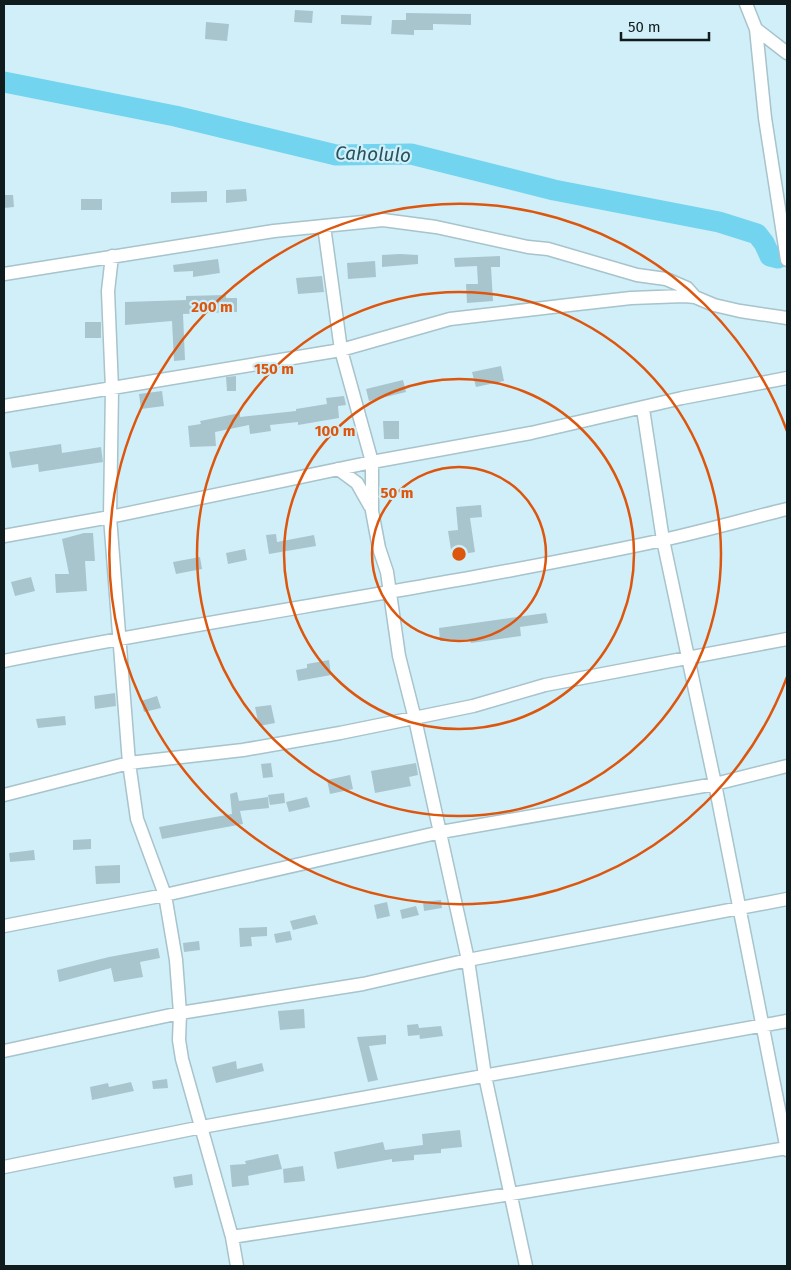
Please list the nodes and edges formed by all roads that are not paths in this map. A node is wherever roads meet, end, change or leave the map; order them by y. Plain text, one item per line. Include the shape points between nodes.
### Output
1 (746, 4) edge
2 (756, 29) junction
3 (787, 52) edge
4 (324, 226) junction
5 (787, 255) edge
6 (112, 256) junction
7 (4, 274) edge
8 (695, 297) junction
9 (787, 318) edge
10 (341, 350) junction
11 (787, 378) edge
12 (112, 389) junction
13 (4, 406) edge
14 (643, 409) junction
15 (372, 462) junction
16 (338, 469) junction
17 (787, 509) edge
18 (372, 511) junction
19 (110, 517) junction
20 (4, 536) edge
21 (663, 540) junction
22 (390, 592) junction
23 (118, 638) junction
24 (787, 639) edge
25 (688, 656) junction
26 (4, 661) edge
27 (415, 719) junction
28 (129, 763) junction
29 (787, 766) edge
30 (715, 784) junction
31 (4, 795) edge
32 (441, 832) junction
33 (164, 896) junction
34 (787, 899) edge
35 (738, 908) junction
36 (4, 926) edge
37 (468, 960) junction
38 (180, 1014) junction
39 (787, 1021) edge
40 (763, 1025) junction
41 (4, 1051) edge
42 (485, 1076) junction
43 (202, 1127) junction
44 (787, 1148) edge
45 (4, 1166) edge
46 (511, 1194) junction
47 (232, 1237) junction
48 (237, 1266) edge
49 (526, 1266) edge

1 - 2 street
2 - 3 street
2 - 5 street via 765,118
4 - 6 street
4 - 8 street via 383,220 436,227 519,246 548,249 637,275 666,279 687,288
4 - 10 street
6 - 7 street
6 - 12 street via 108,300
8 - 9 street via 714,305
8 - 10 street via 631,298 450,319
10 - 12 street
10 - 15 street
11 - 14 street via 682,398
12 - 13 street
12 - 19 street
14 - 15 street
14 - 21 street
15 - 16 street
15 - 18 street
16 - 18 street via 358,483
16 - 19 street
17 - 21 street
18 - 22 street
19 - 20 street
19 - 23 street
21 - 22 street
21 - 25 street
22 - 23 street
22 - 27 street via 399,656
23 - 26 street
23 - 28 street
24 - 25 street
25 - 27 street via 545,685
25 - 30 street
27 - 28 street via 243,750
27 - 32 street
28 - 31 street
28 - 33 street via 137,819
29 - 30 street
30 - 32 street
30 - 35 street
32 - 33 street
32 - 37 street
33 - 36 street
33 - 38 street via 176,960
34 - 35 street
35 - 37 street
35 - 40 street
37 - 38 street via 364,984
37 - 42 street
38 - 41 street
38 - 43 street via 182,1059
39 - 40 street
40 - 42 street
40 - 44 street
42 - 43 street
42 - 46 street
43 - 45 street
43 - 47 street
44 - 46 street
46 - 47 street
46 - 49 street
47 - 48 street

